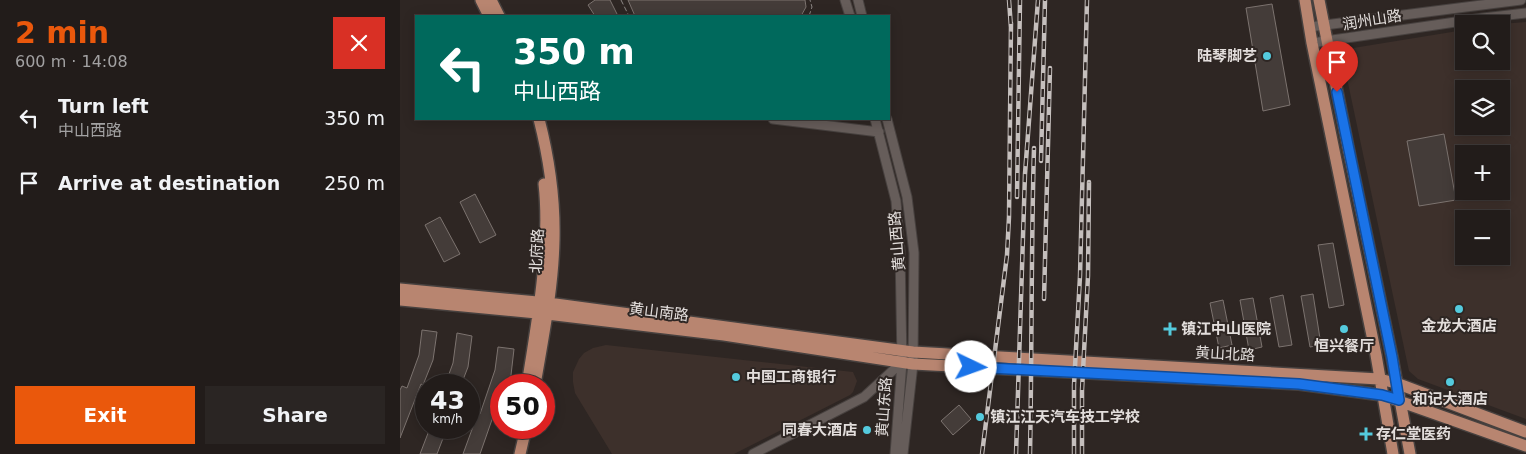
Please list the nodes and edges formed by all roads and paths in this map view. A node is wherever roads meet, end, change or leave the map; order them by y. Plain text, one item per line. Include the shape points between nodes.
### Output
1 (481, 0) edge
2 (491, 0) edge
3 (621, 0) edge
4 (810, 0) edge
5 (845, 0) edge
6 (858, 0) edge
7 (1305, 0) edge
8 (1319, 0) edge
9 (1522, 0) edge
10 (1481, 2) edge
11 (1526, 13) edge
12 (488, 15) edge
13 (498, 15) edge
14 (628, 15) edge
15 (809, 15) edge
16 (850, 15) edge
17 (862, 15) edge
18 (1483, 15) edge
19 (1509, 15) edge
20 (1455, 22) edge
21 (1323, 24) junction
22 (1309, 27) junction
23 (1326, 41) junction
24 (1312, 43) junction
25 (531, 120) edge
26 (539, 120) edge
27 (781, 120) edge
28 (875, 120) edge
29 (887, 120) edge
30 (879, 132) junction
31 (400, 289) edge
32 (400, 300) edge
33 (543, 308) junction
34 (907, 357) junction
35 (530, 374) edge
36 (536, 374) edge
37 (1379, 379) junction
38 (1396, 383) junction
39 (1382, 395) junction
40 (1399, 400) junction
41 (1526, 432) edge
42 (515, 439) edge
43 (523, 439) edge
44 (1526, 446) edge
45 (512, 454) edge
46 (520, 454) edge
47 (753, 454) edge
48 (895, 454) edge
49 (904, 454) edge
50 (1392, 454) edge
51 (1410, 454) edge

1 - 12 main road
2 - 13 main road
3 - 14 path
4 - 15 path
5 - 16 street
6 - 17 street
7 - 22 main road
8 - 21 main road
9 - 10 street, 润州山路
10 - 18 street
10 - 21 street, 润州山路
11 - 19 street, 润州山路
20 - 23 street, 润州山路
21 - 22 street, 润州山路
21 - 23 main road
22 - 24 main road
23 - 24 street, 润州山路
23 - 38 main road
24 - 37 main road
25 - 33 main road, 北府路 via 540,148 545,192
26 - 33 main road, 北府路 via 553,194 554,241
27 - 30 street
28 - 30 street, 黄山西路
29 - 34 street, 黄山西路 via 907,197 914,253
30 - 34 street, 黄山西路 via 896,201
31 - 33 main road, 黄山南路
32 - 33 main road, 黄山南路
33 - 34 main road, 黄山南路 via 724,335
33 - 35 main road, 北府路
33 - 36 main road, 北府路
34 - 37 main road, 黄山北路
34 - 39 main road, 黄山北路 via 1299,384
34 - 47 street via 864,397
34 - 48 street, 黄山东路
34 - 49 street, 黄山东路
37 - 38 main road, 黄山北路
37 - 39 main road
38 - 40 main road
38 - 41 main road, 黄山北路
39 - 40 main road, 黄山北路
39 - 50 main road
40 - 44 main road, 黄山北路
40 - 51 main road
42 - 45 main road
43 - 46 main road

